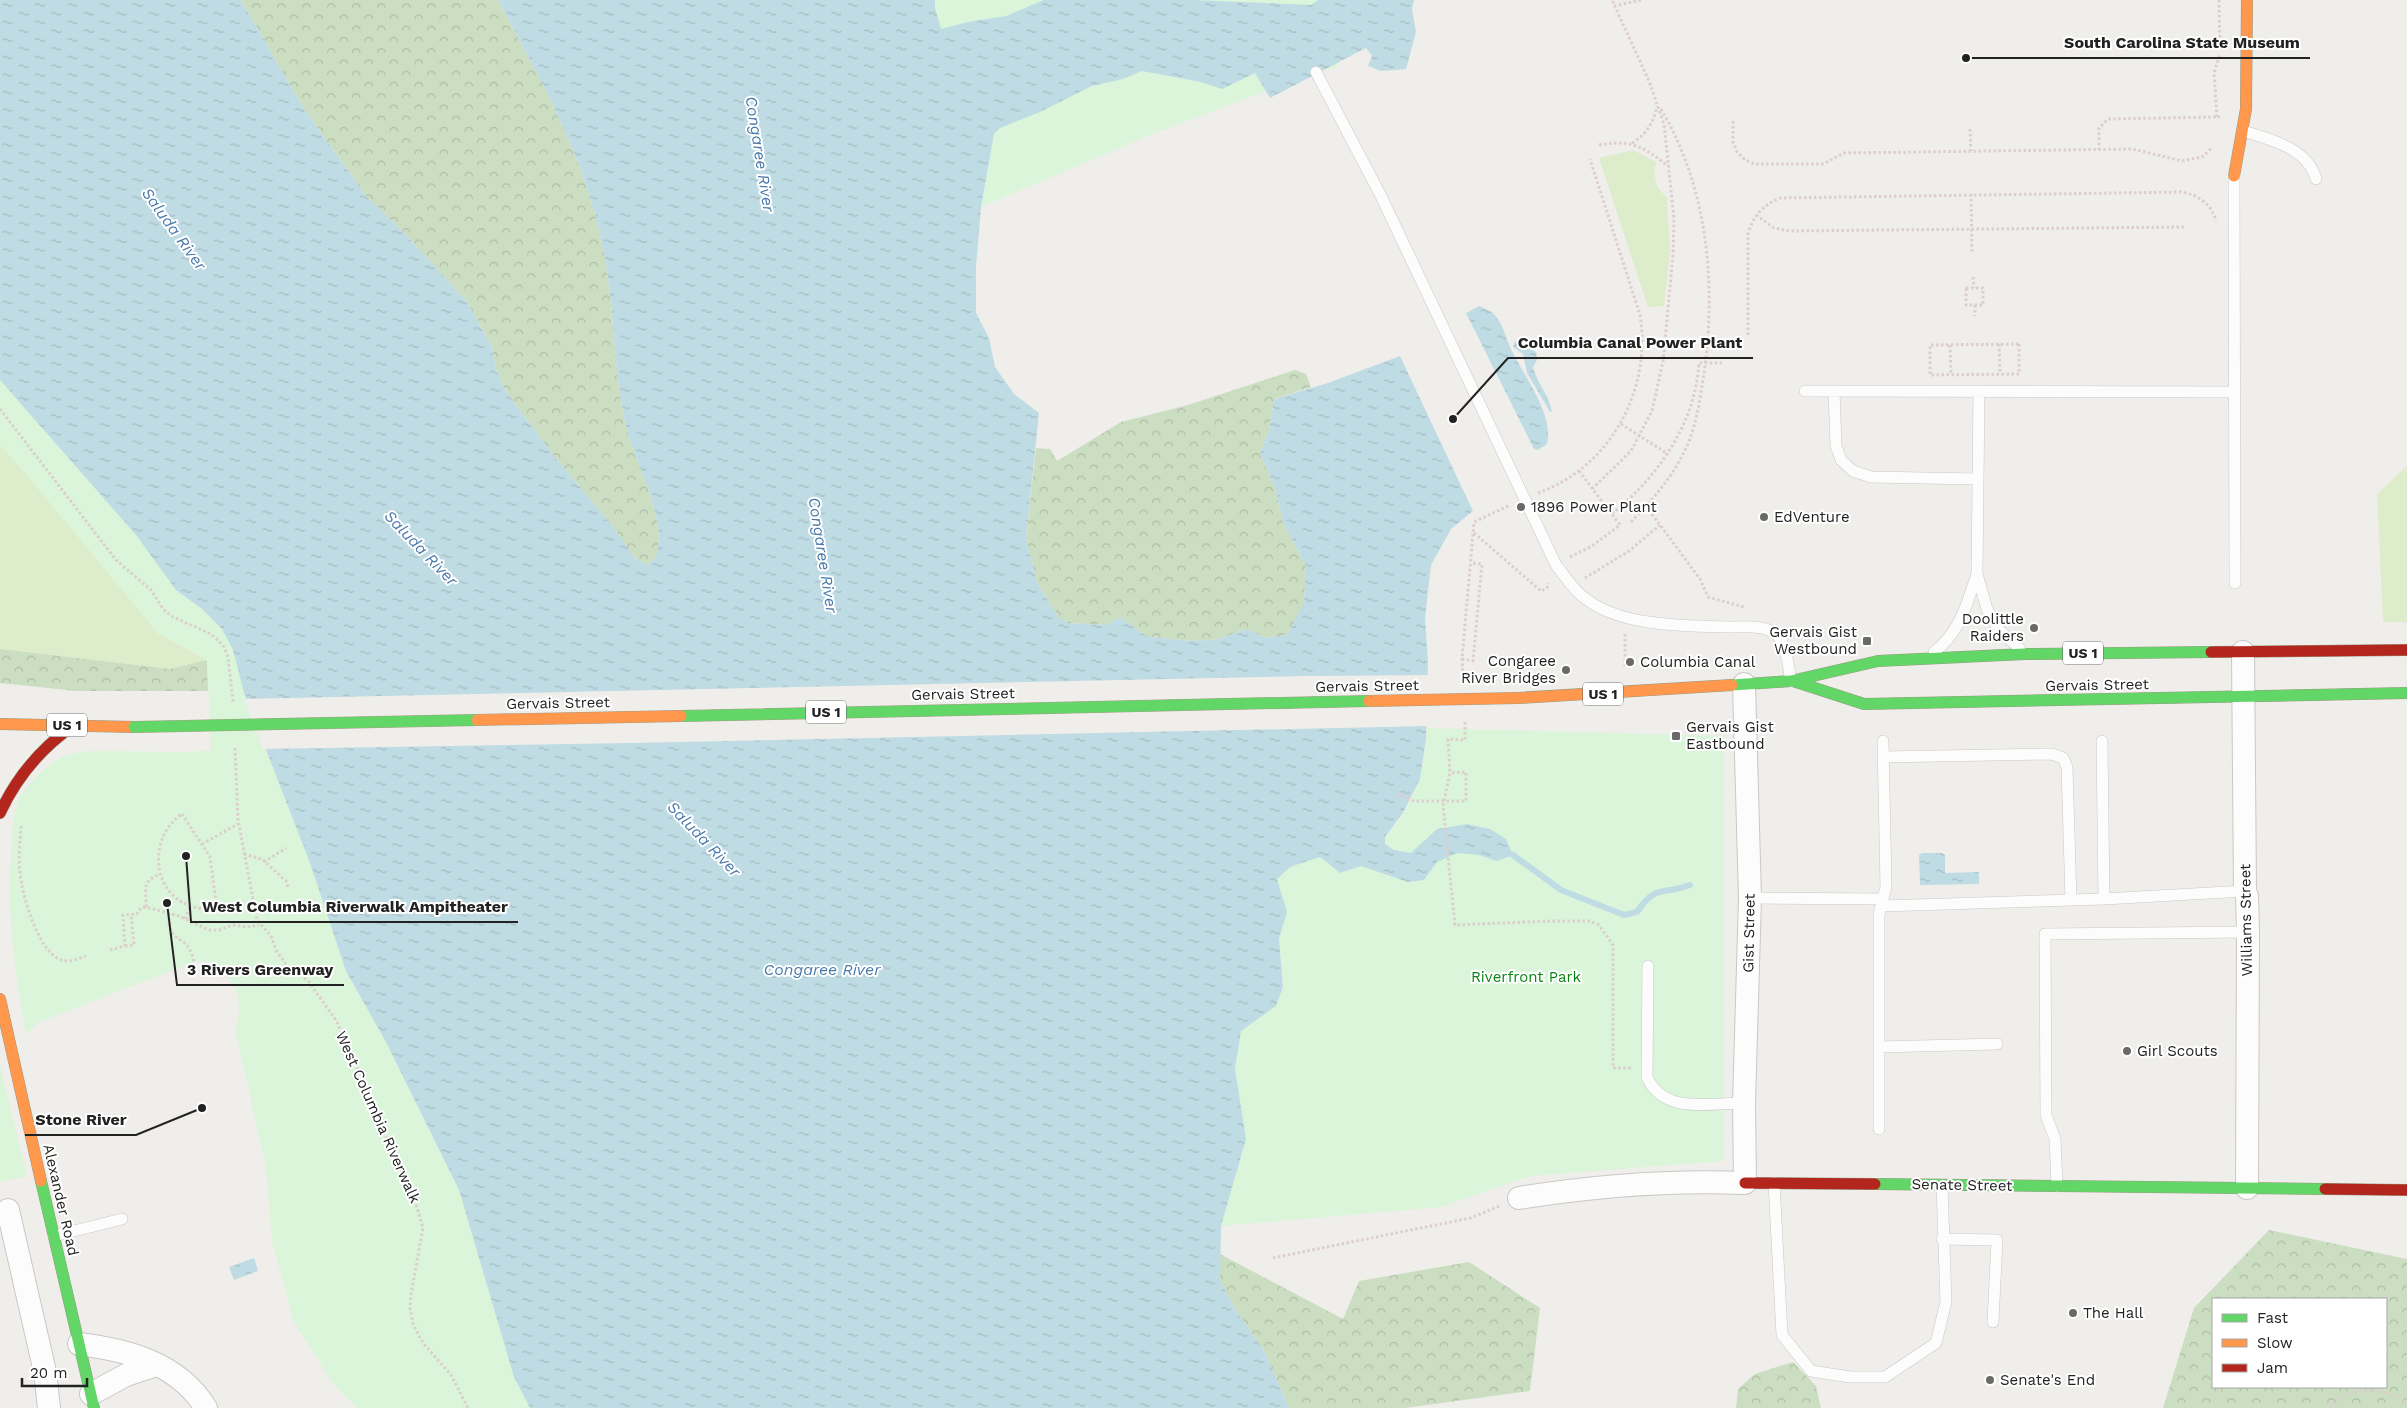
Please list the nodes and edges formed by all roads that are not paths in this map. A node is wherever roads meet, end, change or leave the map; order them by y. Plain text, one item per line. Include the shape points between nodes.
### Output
1 (2247, 0) edge
2 (1316, 72) dead end
3 (2243, 131) junction
4 (2234, 176) joint
5 (2316, 179) dead end
6 (1805, 391) dead end
7 (1834, 391) junction
8 (1979, 391) junction
9 (2235, 392) junction
10 (1978, 479) junction
11 (1977, 574) junction
12 (2235, 584) dead end
13 (2407, 650) edge
14 (2243, 652) junction
15 (2025, 654) junction
16 (1924, 658) junction
17 (1791, 681) junction
18 (1744, 684) junction
19 (2407, 693) edge
20 (2243, 697) junction
21 (0, 724) edge
22 (74, 725) junction
23 (1884, 741) dead end
24 (2102, 741) dead end
25 (1883, 757) junction
26 (0, 813) edge
27 (2245, 891) junction
28 (1750, 898) junction
29 (2104, 899) junction
30 (2071, 900) junction
31 (1882, 902) junction
32 (2248, 932) junction
33 (1648, 966) dead end
34 (0, 999) edge
35 (1997, 1044) dead end
36 (1879, 1047) junction
37 (1744, 1103) junction
38 (1879, 1128) dead end
39 (1745, 1183) junction
40 (1774, 1183) junction
41 (1942, 1185) junction
42 (2057, 1186) junction
43 (2247, 1188) junction
44 (2407, 1190) edge
45 (1519, 1198) road end
46 (8, 1210) dead end
47 (122, 1219) dead end
48 (54, 1236) junction
49 (1942, 1239) junction
50 (1993, 1322) dead end
51 (79, 1344) junction
52 (156, 1365) junction
53 (92, 1401) edge
54 (49, 1408) edge
55 (206, 1408) edge

1 - 3 main road via 2248,88
2 - 17 lane via 1381,196 1556,565 1586,600 1613,614 1698,627 1756,628 1777,634
3 - 4 main road
3 - 5 lane via 2288,147 2306,161
4 - 9 lane
6 - 7 lane
7 - 8 lane
7 - 10 lane via 1836,446 1841,460 1854,471 1871,477
8 - 9 lane
8 - 10 lane
9 - 12 lane
10 - 11 lane
11 - 15 lane via 1987,609 1996,624 2007,639
11 - 16 lane via 1956,628 1945,643
13 - 14 main road, Gervais Street / US 1
14 - 15 main road, Gervais Street / US 1
14 - 20 street, Williams Street
15 - 16 main road, Gervais Street / US 1
16 - 17 main road, Gervais Street / US 1 via 1878,661
17 - 18 main road, Gervais Street / US 1
17 - 20 main road, Gervais Street via 1864,704
18 - 22 main road, Gervais Street / US 1, bridge via 1518,698 134,727
18 - 28 street, Gist Street
19 - 20 main road, Gervais Street
20 - 27 street, Williams Street
21 - 22 main road, US 1
22 - 26 main road via 53,740 24,770
23 - 25 lane
24 - 29 lane
25 - 30 lane via 2052,754 2062,758 2067,767
25 - 31 lane via 1886,887
27 - 29 lane
27 - 32 street, Williams Street
28 - 31 lane
28 - 37 street, Gist Street
29 - 30 lane
30 - 31 lane
31 - 36 lane via 1879,914
32 - 42 lane via 2045,934 2046,1115 2055,1139
32 - 43 street, Williams Street
33 - 37 lane via 1647,1077 1652,1090 1678,1104
34 - 48 main road, Alexander Road
35 - 36 lane
36 - 38 lane
37 - 39 street, Gist Street
39 - 40 main road, Senate Street
39 - 45 street, Senate Street via 1674,1182
40 - 41 main road, Senate Street
40 - 49 lane via 1782,1335 1811,1371 1850,1377 1885,1377 1936,1343 1946,1302
41 - 42 main road, Senate Street
41 - 49 lane
42 - 43 main road, Senate Street
43 - 44 main road, Senate Street
46 - 54 street via 45,1372
47 - 48 lane
48 - 51 main road, Alexander Road
49 - 50 lane via 1997,1240
51 - 52 street via 131,1353
51 - 53 main road, Alexander Road
52 - 53 street via 126,1375
52 - 55 street via 189,1386

